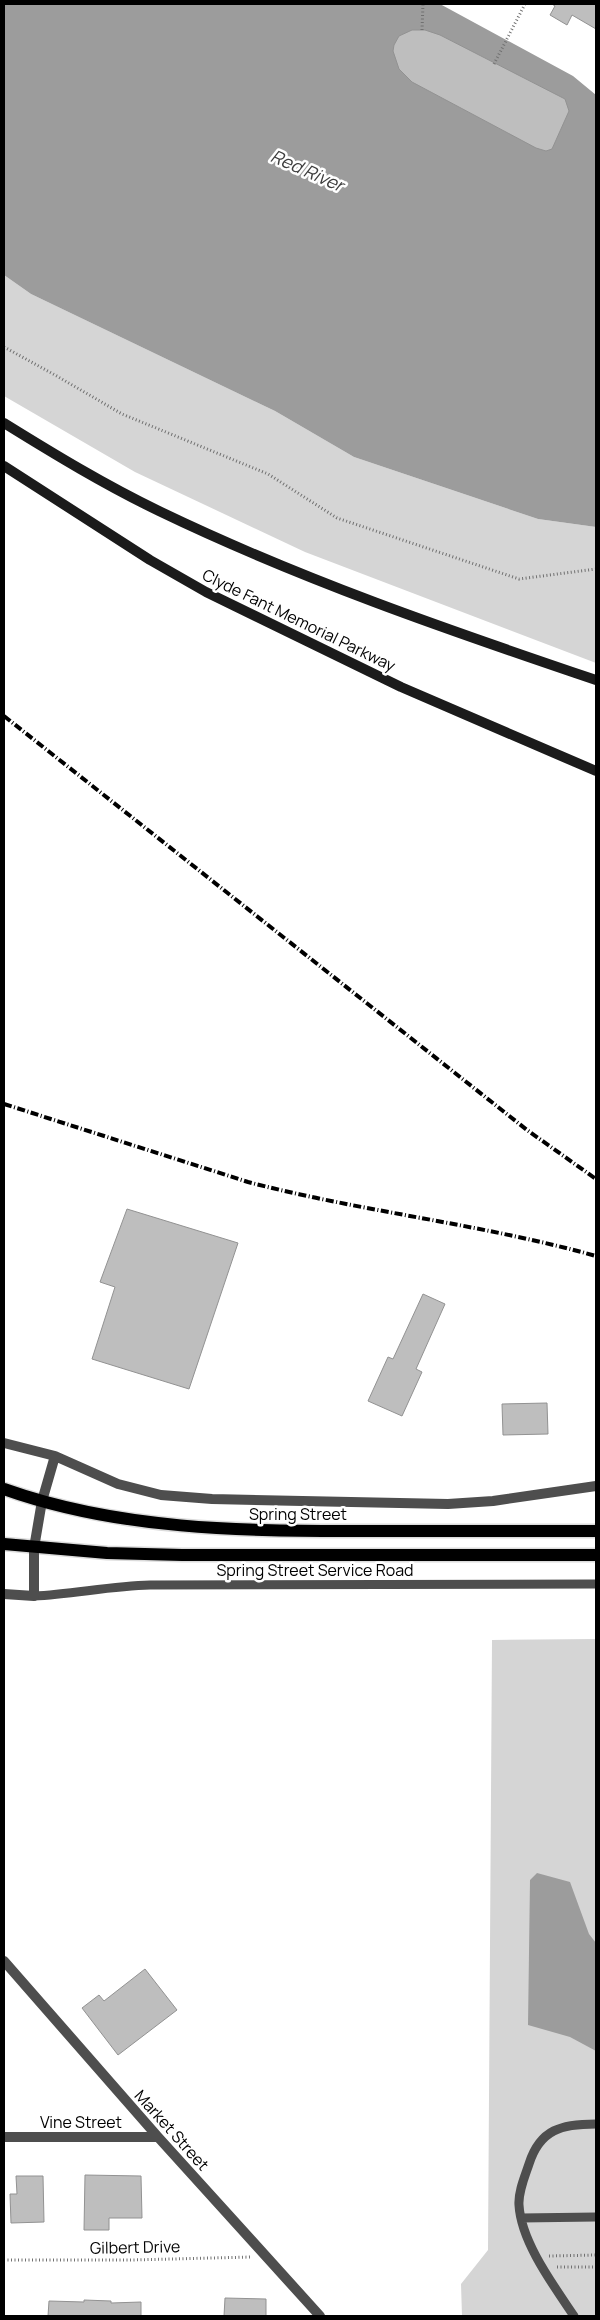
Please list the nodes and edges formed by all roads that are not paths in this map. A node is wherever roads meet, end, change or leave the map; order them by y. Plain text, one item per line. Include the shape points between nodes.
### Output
1 (4, 424) edge
2 (4, 466) edge
3 (596, 680) edge
4 (596, 771) edge
5 (4, 1443) edge
6 (56, 1456) junction
7 (596, 1486) edge
8 (4, 1489) edge
9 (42, 1501) junction
10 (596, 1531) edge
11 (4, 1544) edge
12 (34, 1548) junction
13 (596, 1555) edge
14 (596, 1584) edge
15 (4, 1594) edge
16 (34, 1596) junction
17 (4, 1961) edge
18 (596, 2124) edge
19 (4, 2137) edge
20 (158, 2137) junction
21 (596, 2217) edge
22 (521, 2218) junction
23 (320, 2316) edge
24 (574, 2316) edge

1 - 3 main road via 158,510 267,559 374,602
2 - 4 main road, Clyde Fant Memorial Parkway via 206,592 401,687
5 - 6 street
6 - 7 street via 118,1484 161,1495 212,1500 448,1504
6 - 9 street
8 - 9 main road, Spring Street
9 - 10 main road, Spring Street via 133,1520 242,1530
9 - 12 street
11 - 12 main road
12 - 13 main road via 182,1555
12 - 16 street
14 - 16 lane, Spring Street Service Road via 150,1585 112,1586
15 - 16 street
17 - 20 street, Market Street
18 - 22 lane via 572,2124 550,2132 534,2149 518,2204
19 - 20 street, Vine Street
20 - 23 street, Market Street
21 - 22 lane
22 - 24 lane via 542,2268

